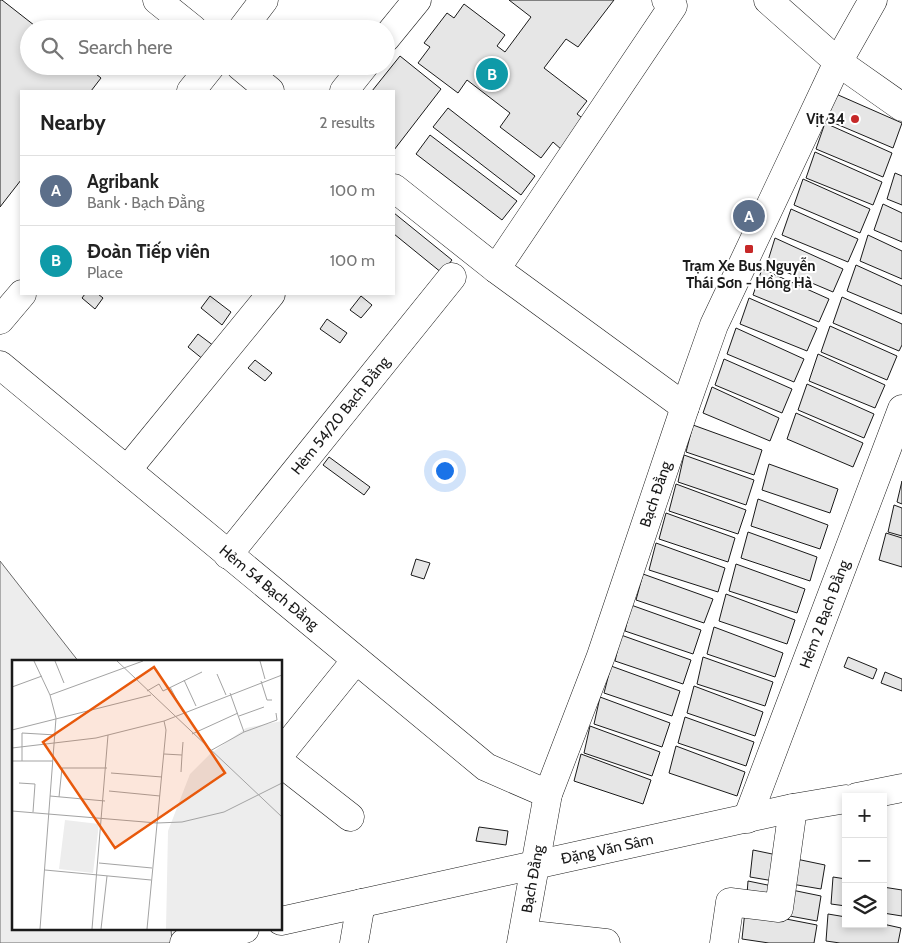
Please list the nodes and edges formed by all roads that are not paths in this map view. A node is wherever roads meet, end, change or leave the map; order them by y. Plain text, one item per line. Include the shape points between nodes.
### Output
1 (157, 0) edge
2 (264, 0) edge
3 (417, 0) edge
4 (666, 0) edge
5 (768, 0) edge
6 (872, 0) edge
7 (182, 20) edge
8 (249, 20) edge
9 (395, 27) edge
10 (838, 62) junction
11 (203, 75) edge
12 (251, 75) edge
13 (357, 75) edge
14 (191, 90) edge
15 (269, 90) edge
16 (345, 90) edge
17 (899, 99) edge
18 (395, 189) edge
19 (496, 270) junction
20 (452, 277) dead end
21 (21, 295) edge
22 (270, 295) edge
23 (0, 320) edge
24 (0, 365) edge
25 (684, 407) junction
26 (902, 409) edge
27 (127, 470) junction
28 (228, 555) junction
29 (356, 660) junction
30 (282, 752) edge
31 (282, 764) edge
32 (902, 788) edge
33 (876, 793) edge
34 (548, 794) junction
35 (842, 800) edge
36 (793, 808) junction
37 (350, 817) dead end
38 (747, 819) junction
39 (536, 865) junction
40 (361, 903) junction
41 (282, 921) edge
42 (240, 930) edge
43 (522, 938) edge
44 (186, 943) edge
45 (354, 943) edge
46 (606, 943) edge
47 (724, 943) edge

1 - 7 street
2 - 8 street
3 - 9 street
4 - 19 street via 673,6
5 - 10 street
6 - 10 street, Bạch Đằng
10 - 17 street
10 - 25 street, Bạch Đằng via 714,325
11 - 14 street
12 - 15 street
13 - 16 street
18 - 19 street
19 - 25 street
20 - 28 street, Hẻm 54/20 Bạch Đằng
21 - 23 street
22 - 27 street
24 - 27 street, Hẻm 54 Bạch Đằng
25 - 34 street, Bạch Đằng via 601,656
26 - 38 street, Hẻm 2 Bạch Đằng
27 - 28 street, Hẻm 54 Bạch Đằng
28 - 29 street, Hẻm 54 Bạch Đằng
29 - 30 street
29 - 34 street, Hẻm 54 Bạch Đằng via 486,767
31 - 37 street
32 - 33 street
34 - 39 street, Bạch Đằng
35 - 36 street, Đặng Văn Sâm
36 - 38 street, Đặng Văn Sâm
36 - 47 street via 779,908 730,902
38 - 39 street, Đặng Văn Sâm
39 - 40 street, Đặng Văn Sâm
39 - 43 street, Bạch Đằng
40 - 41 street, Đặng Văn Sâm
40 - 45 street
42 - 44 street
43 - 46 street

